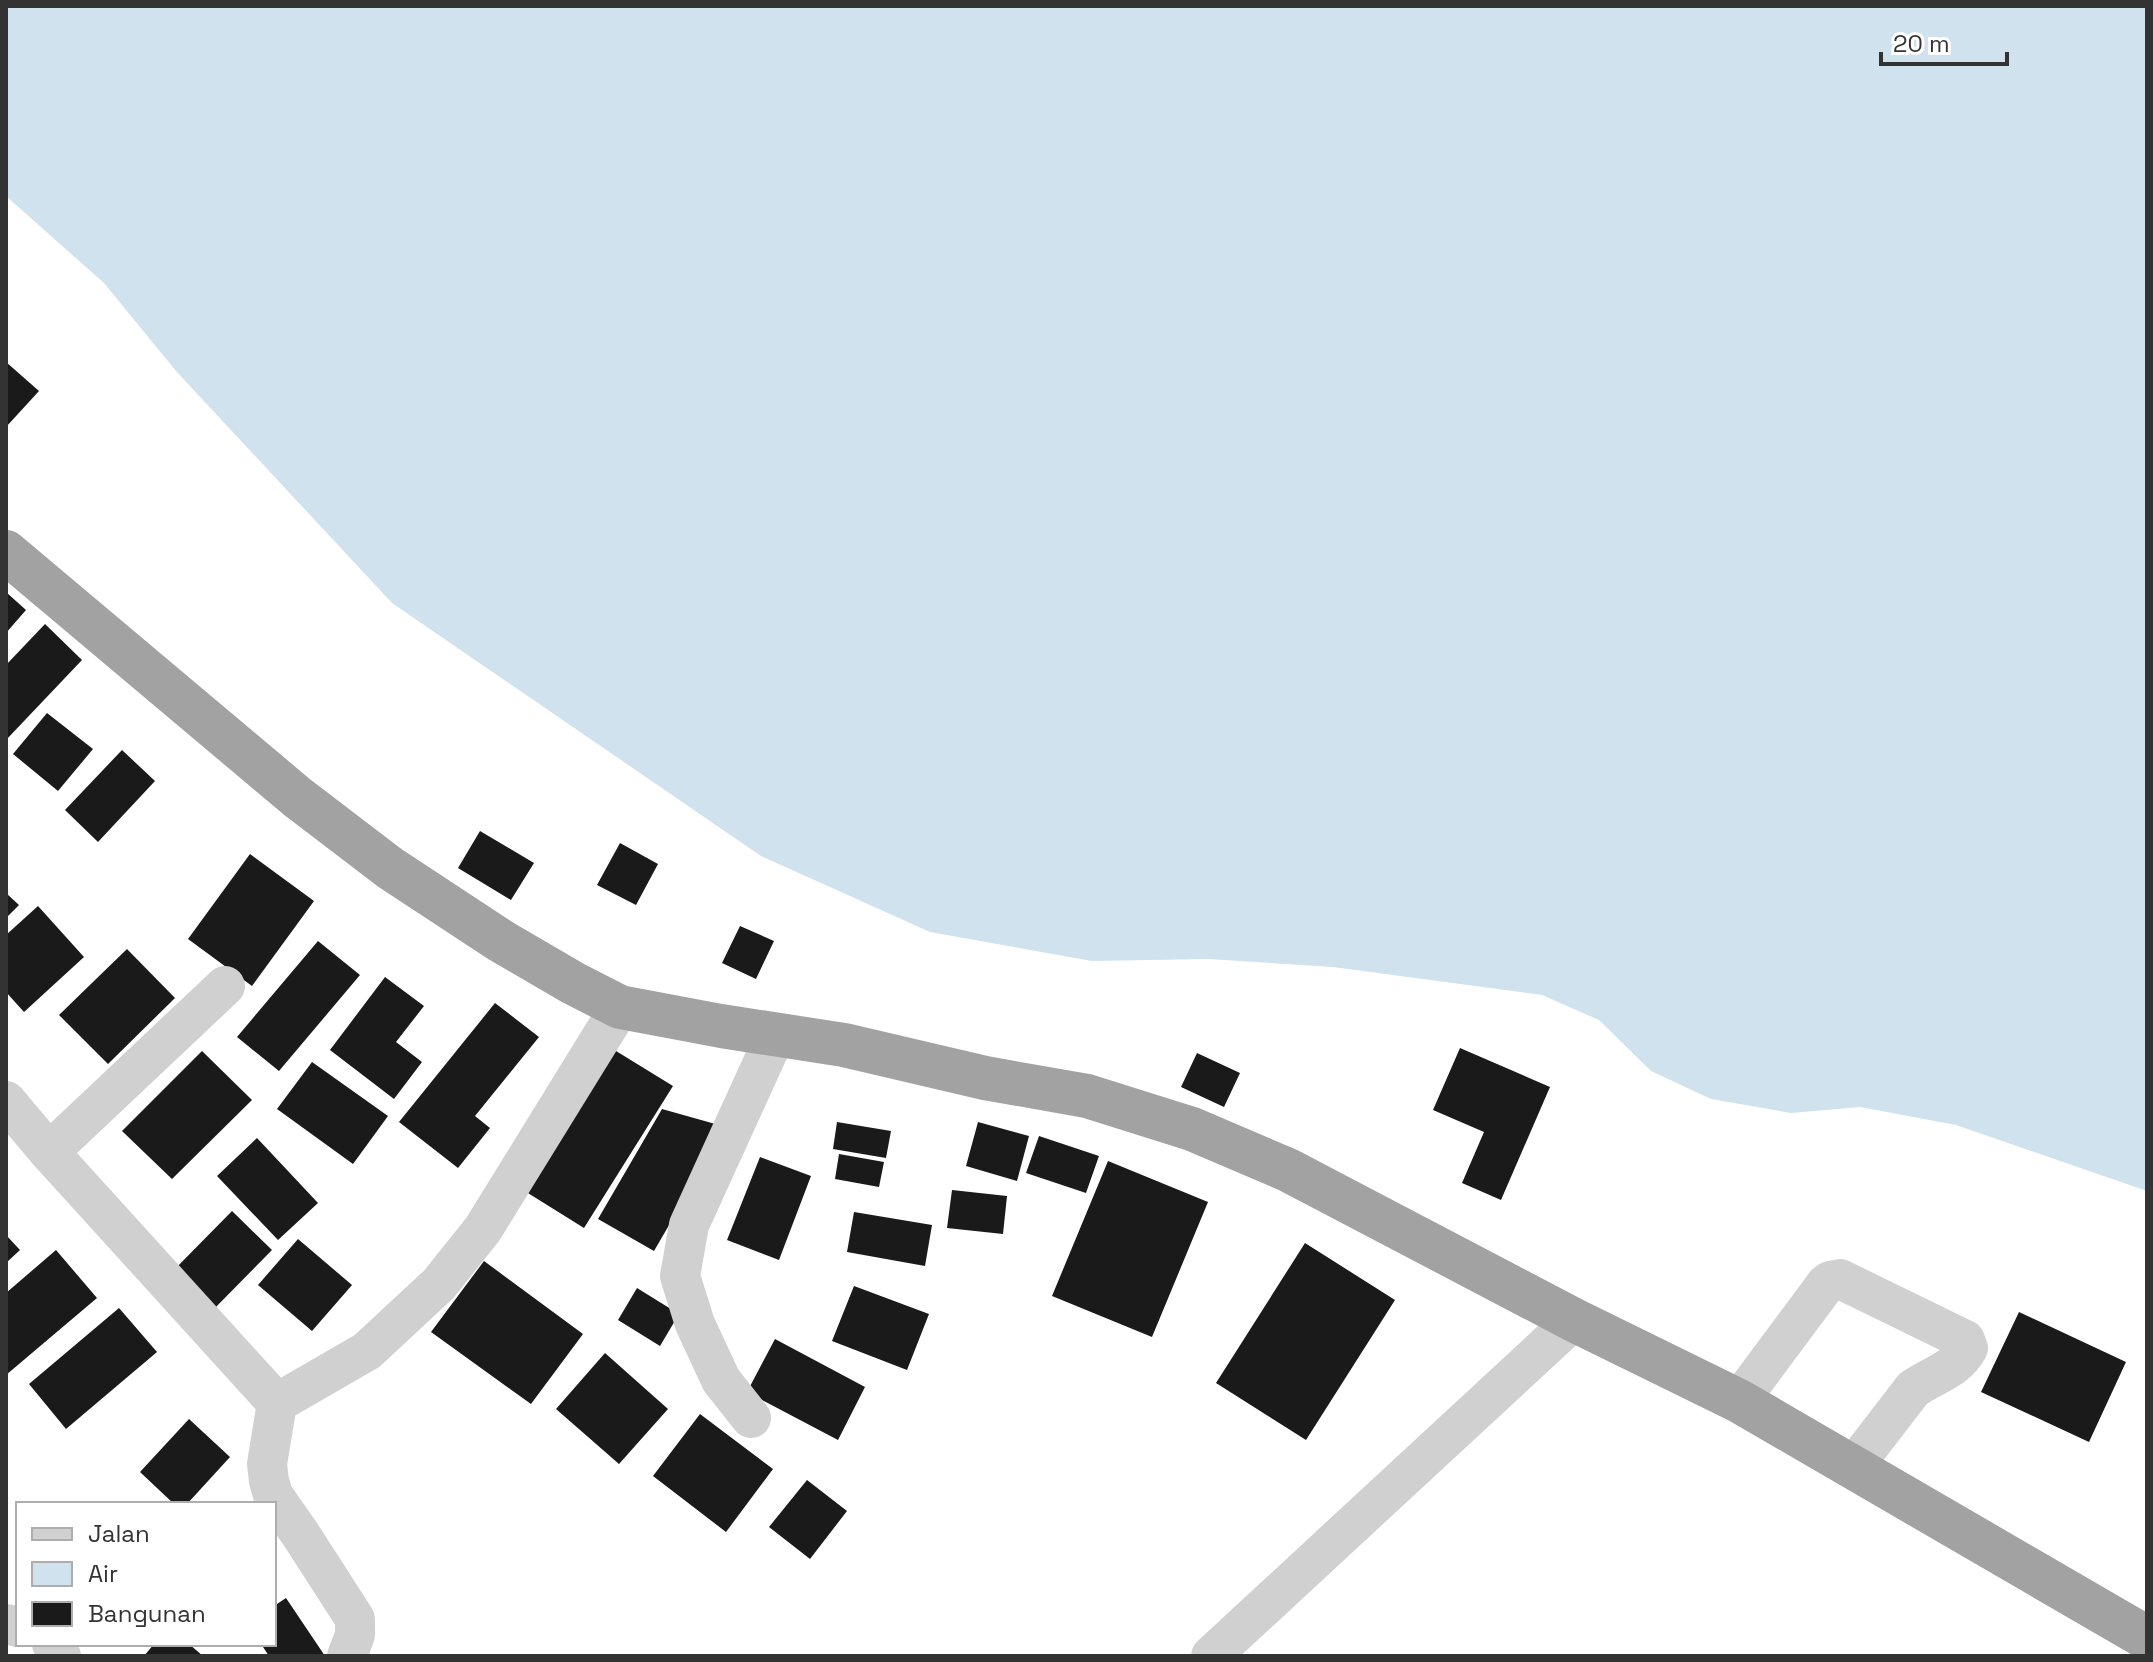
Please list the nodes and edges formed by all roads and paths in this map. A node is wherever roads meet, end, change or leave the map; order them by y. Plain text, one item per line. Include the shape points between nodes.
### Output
1 (6, 552) edge
2 (225, 986) dead end
3 (620, 1007) junction
4 (776, 1034) junction
5 (9, 1112) edge
6 (49, 1152) junction
7 (1574, 1320) junction
8 (1739, 1401) junction
9 (277, 1403) junction
10 (751, 1418) dead end
11 (1853, 1467) junction
12 (2147, 1638) edge
13 (347, 1656) edge
14 (1211, 1656) edge

1 - 3 highway via 297,797 390,868 501,941
2 - 6 street
3 - 4 highway
3 - 9 street via 483,1229 439,1284 367,1351
4 - 7 highway via 1087,1096 1192,1129 1288,1170
4 - 10 street via 689,1225 680,1276 721,1380
5 - 6 street
6 - 9 street
7 - 8 highway
7 - 14 street
8 - 11 highway
8 - 11 street via 1835,1279 1965,1340 1967,1353 1913,1389
9 - 13 street via 269,1481 273,1495 355,1619
11 - 12 highway

